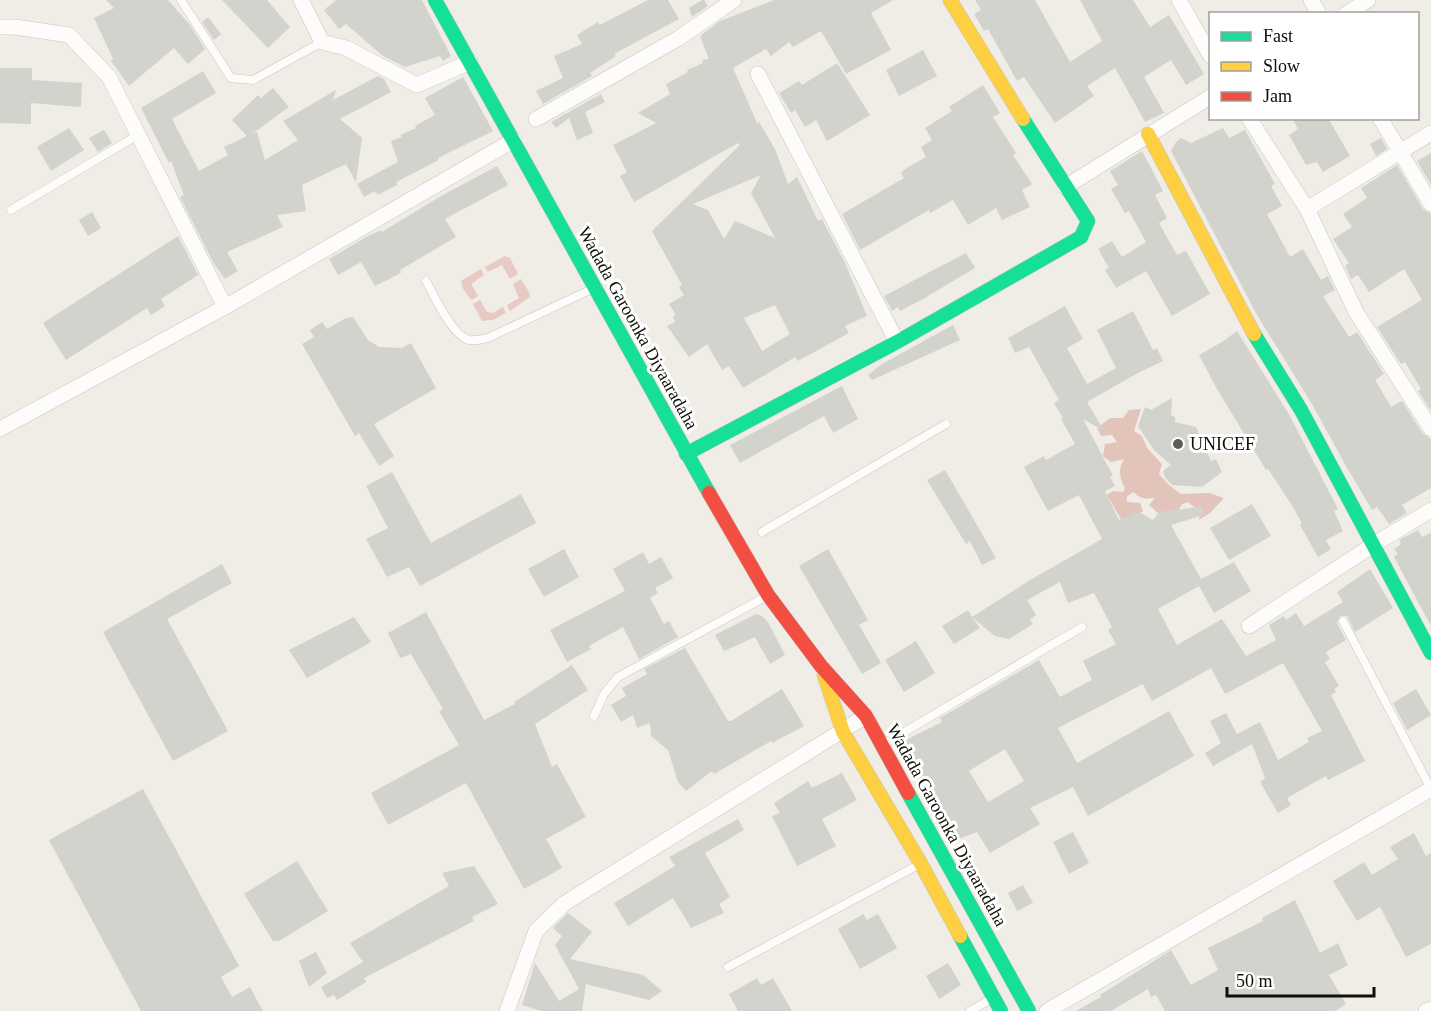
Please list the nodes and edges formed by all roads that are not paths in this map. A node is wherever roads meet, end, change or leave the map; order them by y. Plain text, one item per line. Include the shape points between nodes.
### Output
1 (181, 0) edge
2 (301, 0) edge
3 (435, 0) edge
4 (735, 0) edge
5 (950, 0) edge
6 (1179, 0) edge
7 (1368, 0) edge
8 (1349, 12) edge
9 (0, 27) edge
10 (322, 42) junction
11 (1209, 53) edge
12 (470, 62) junction
13 (758, 74) dead end
14 (1209, 98) edge
15 (536, 119) dead end
16 (1250, 120) edge
17 (1381, 120) edge
18 (1431, 133) edge
19 (1148, 134) junction
20 (138, 135) junction
21 (514, 140) junction
22 (1400, 152) junction
23 (1065, 187) junction
24 (1431, 204) edge
25 (1307, 209) junction
26 (11, 210) dead end
27 (426, 281) dead end
28 (595, 288) junction
29 (225, 307) junction
30 (897, 342) junction
31 (946, 424) dead end
32 (0, 429) edge
33 (1431, 429) edge
34 (686, 454) junction
35 (1431, 510) edge
36 (762, 532) dead end
37 (1373, 544) junction
38 (768, 595) junction
39 (1342, 621) dead end
40 (1250, 626) dead end
41 (1083, 627) dead end
42 (1431, 653) edge
43 (821, 666) junction
44 (594, 716) dead end
45 (866, 716) junction
46 (843, 732) junction
47 (883, 745) junction
48 (1431, 789) edge
49 (921, 864) junction
50 (728, 967) dead end
51 (994, 998) junction
52 (1431, 1009) edge
53 (507, 1011) edge
54 (970, 1011) edge
55 (1001, 1011) edge
56 (1029, 1011) edge
57 (1047, 1011) edge
58 (1426, 1011) edge

1 - 10 lane via 231,78 253,80
2 - 10 street
3 - 12 main road, Wadada Garoonka Diyaaradaha
4 - 15 street via 679,38
5 - 23 main road
6 - 11 street
7 - 8 street
9 - 20 street via 69,35 109,77
10 - 12 street via 346,48 417,85
12 - 21 main road, Wadada Garoonka Diyaaradaha
13 - 30 street
14 - 19 street
16 - 25 street
17 - 22 street
18 - 22 street
19 - 23 street
19 - 37 main road via 1246,321 1301,410
20 - 26 lane
20 - 29 street
21 - 28 main road, Wadada Garoonka Diyaaradaha
21 - 29 street
22 - 24 street
22 - 25 street
23 - 30 main road via 1088,221 1082,237
25 - 33 street via 1356,312
27 - 28 lane via 448,320 470,341 488,338
28 - 34 main road, Wadada Garoonka Diyaaradaha
29 - 32 street
30 - 34 main road
31 - 36 lane
34 - 38 main road, Wadada Garoonka Diyaaradaha
35 - 37 street
37 - 40 street
37 - 42 main road
38 - 43 main road, Wadada Garoonka Diyaaradaha
38 - 44 lane via 618,677 604,694
39 - 48 lane
41 - 47 lane
43 - 45 main road, Wadada Garoonka Diyaaradaha
43 - 46 main road, Wadada Garoonka Diyaaradaha
45 - 46 street
45 - 47 main road, Wadada Garoonka Diyaaradaha
46 - 49 main road, Wadada Garoonka Diyaaradaha
46 - 53 street via 565,903 536,931
47 - 56 main road, Wadada Garoonka Diyaaradaha
48 - 57 street
49 - 50 lane
49 - 51 main road, Wadada Garoonka Diyaaradaha
51 - 54 lane
51 - 55 main road, Wadada Garoonka Diyaaradaha
52 - 58 street

